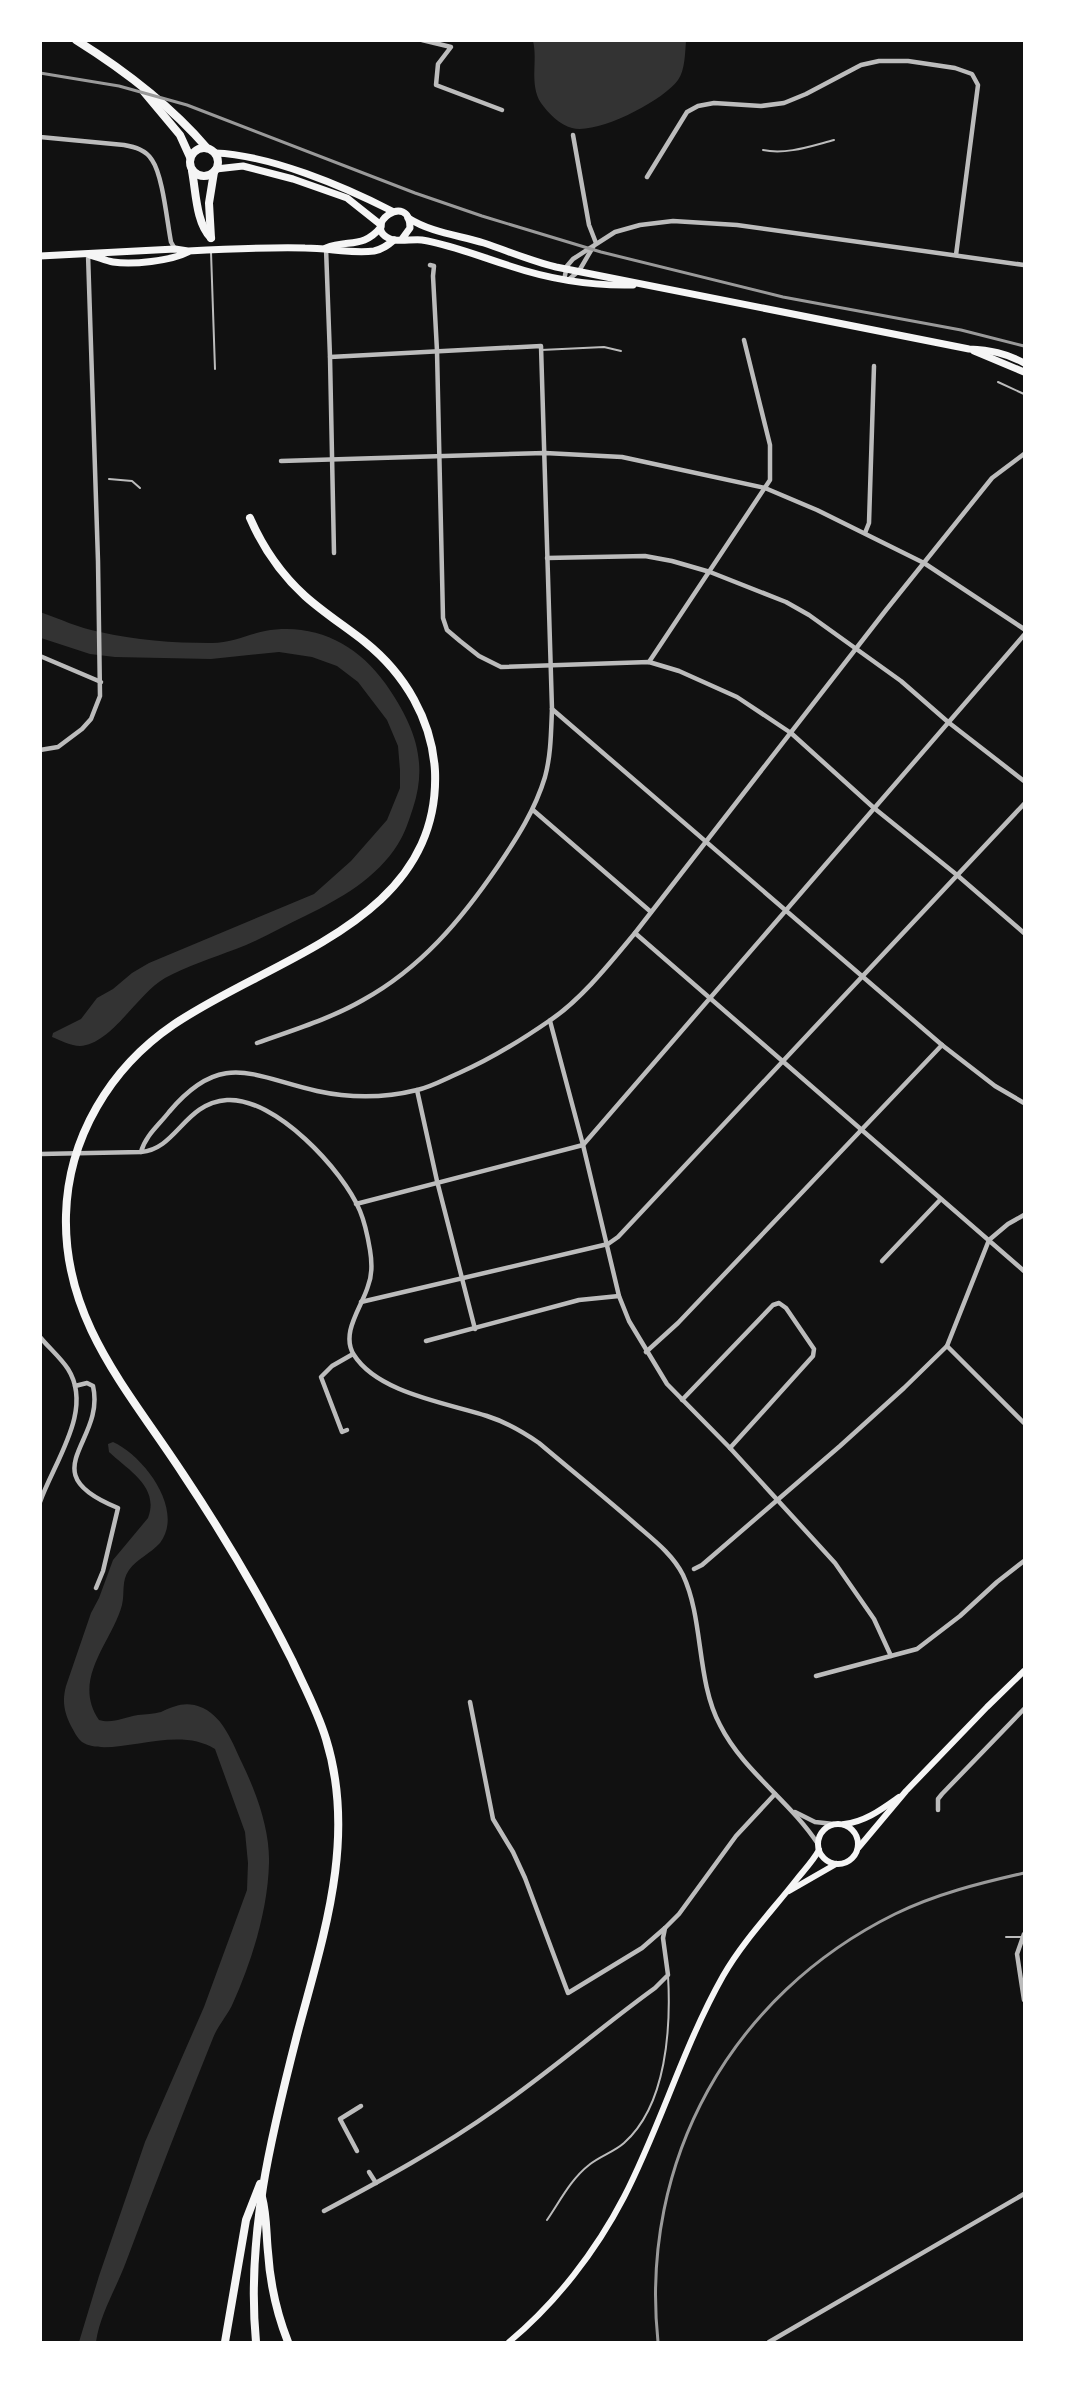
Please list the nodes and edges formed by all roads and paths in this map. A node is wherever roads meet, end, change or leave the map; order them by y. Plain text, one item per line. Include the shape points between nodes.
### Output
1 (76, 40) edge
2 (422, 40) edge
3 (456, 40) edge
4 (451, 47) junction
5 (137, 84) junction
6 (502, 110) dead end
7 (573, 135) dead end
8 (40, 137) edge
9 (834, 140) dead end
10 (207, 148) junction
11 (763, 150) dead end
12 (214, 153) junction
13 (190, 157) junction
14 (192, 171) junction
15 (215, 171) junction
16 (647, 177) dead end
17 (392, 211) junction
18 (408, 218) junction
19 (381, 226) junction
20 (398, 239) junction
21 (596, 243) junction
22 (326, 248) junction
23 (175, 249) junction
24 (210, 250) junction
25 (188, 251) junction
26 (88, 254) junction
27 (956, 255) junction
28 (40, 256) edge
29 (430, 265) dead end
30 (1024, 265) edge
31 (566, 268) junction
32 (579, 271) junction
33 (566, 280) junction
34 (638, 285) junction
35 (744, 339) dead end
36 (541, 348) junction
37 (969, 349) junction
38 (437, 351) junction
39 (621, 351) dead end
40 (330, 357) junction
41 (1024, 363) edge
42 (874, 366) dead end
43 (215, 369) dead end
44 (1024, 372) edge
45 (998, 382) dead end
46 (1024, 394) edge
47 (545, 453) junction
48 (1024, 454) edge
49 (439, 457) junction
50 (333, 460) junction
51 (281, 461) dead end
52 (109, 479) dead end
53 (141, 488) dead end
54 (765, 488) junction
55 (250, 518) dead end
56 (865, 533) junction
57 (334, 553) dead end
58 (547, 558) junction
59 (924, 563) junction
60 (710, 572) junction
61 (1024, 629) edge
62 (1024, 635) edge
63 (856, 649) junction
64 (40, 656) edge
65 (649, 662) junction
66 (549, 665) junction
67 (101, 682) junction
68 (552, 709) junction
69 (948, 722) junction
70 (791, 733) junction
71 (40, 750) edge
72 (1024, 781) edge
73 (1024, 804) edge
74 (874, 808) junction
75 (533, 810) junction
76 (705, 842) junction
77 (957, 875) junction
78 (785, 910) junction
79 (651, 912) junction
80 (635, 933) junction
81 (1024, 933) edge
82 (862, 977) junction
83 (710, 997) junction
84 (550, 1021) junction
85 (257, 1043) dead end
86 (942, 1046) junction
87 (784, 1061) junction
88 (417, 1090) junction
89 (1024, 1103) edge
90 (860, 1130) junction
91 (583, 1145) junction
92 (141, 1152) junction
93 (41, 1154) edge
94 (437, 1181) junction
95 (940, 1200) junction
96 (356, 1204) junction
97 (1024, 1215) edge
98 (989, 1240) junction
99 (608, 1244) junction
100 (882, 1261) dead end
101 (1024, 1271) edge
102 (462, 1279) junction
103 (619, 1296) junction
104 (361, 1302) junction
105 (475, 1329) junction
106 (40, 1337) edge
107 (426, 1341) dead end
108 (946, 1346) junction
109 (646, 1352) junction
110 (353, 1354) junction
111 (75, 1386) junction
112 (682, 1400) junction
113 (1024, 1423) edge
114 (347, 1430) dead end
115 (730, 1448) junction
116 (777, 1499) junction
117 (40, 1502) edge
118 (1024, 1561) edge
119 (694, 1569) dead end
120 (96, 1588) dead end
121 (891, 1656) junction
122 (1024, 1671) edge
123 (816, 1676) dead end
124 (470, 1702) dead end
125 (1024, 1709) edge
126 (906, 1791) junction
127 (775, 1794) junction
128 (938, 1809) dead end
129 (793, 1811) junction
130 (834, 1824) junction
131 (844, 1824) junction
132 (818, 1847) junction
133 (859, 1847) junction
134 (836, 1864) junction
135 (789, 1892) junction
136 (665, 1928) junction
137 (1024, 1936) edge
138 (1006, 1938) dead end
139 (668, 1975) junction
140 (1024, 2000) edge
141 (361, 2106) dead end
142 (357, 2151) dead end
143 (369, 2172) dead end
144 (264, 2174) junction
145 (376, 2183) junction
146 (261, 2192) junction
147 (1024, 2194) edge
148 (324, 2211) dead end
149 (548, 2220) dead end
150 (225, 2343) edge
151 (256, 2343) edge
152 (288, 2343) edge
153 (509, 2343) edge
154 (769, 2343) edge

1 - 5 highway
2 - 4 street
3 - 4 street
4 - 6 street via 438,64 436,85
5 - 10 highway via 169,109
5 - 13 highway via 180,135
7 - 21 street via 589,225
8 - 23 street via 124,145 145,152 153,160 158,175
9 - 11 lane via 793,150
10 - 12 highway
10 - 13 highway via 197,149
12 - 15 highway via 218,161
12 - 17 main road via 271,163 360,194
13 - 14 highway
14 - 15 highway via 205,176
14 - 15 highway via 202,223 211,238 209,203
15 - 19 main road via 253,167 293,179 346,198
16 - 27 street via 687,112 698,106 784,103 869,62 908,61 955,68 972,74 978,85
17 - 18 main road
17 - 19 main road via 384,216
18 - 20 main road via 410,228
18 - 31 main road via 433,231
19 - 20 main road via 386,236
19 - 22 main road via 375,235 361,242 337,243
20 - 22 main road via 378,250 336,252
20 - 33 main road via 444,245
21 - 27 street via 640,225 699,221
21 - 31 street
21 - 32 street
22 - 24 main road
22 - 40 street
23 - 25 main road
23 - 26 main road
24 - 25 main road
24 - 43 lane
25 - 26 main road via 156,261 113,262
26 - 28 main road
26 - 67 street
27 - 30 street
29 - 38 street via 435,268
31 - 32 main road
31 - 33 street
32 - 33 street
32 - 34 main road
33 - 34 main road
34 - 37 main road
35 - 54 street via 770,445 770,480
36 - 38 street
36 - 39 lane via 604,347
36 - 47 street
37 - 41 main road via 990,350
37 - 44 main road
38 - 40 street
38 - 49 street
40 - 50 street
42 - 56 street
45 - 46 lane
47 - 49 street
47 - 54 street via 622,457
47 - 58 street
48 - 59 street via 992,478
49 - 50 street
49 - 66 street via 447,630 479,656 501,667
50 - 51 street
50 - 57 street
52 - 53 lane via 132,481
54 - 56 street
54 - 60 street
55 - 144 highway via 266,549 290,581 384,659 415,700 434,765 428,825 407,872 375,907 187,1016 160,1034 125,1067 98,1104 81,1139 69,1186 66,1223 73,1286 90,1332 207,1510 257,1595 312,1702 334,1767 340,1819 336,1876
56 - 59 street
58 - 60 street via 645,556
58 - 66 street
59 - 61 street
59 - 63 street
60 - 63 street via 789,604
60 - 65 street
62 - 69 street
63 - 69 street via 902,681
63 - 70 street
64 - 67 street
65 - 66 street
65 - 70 street via 736,697
66 - 68 street
67 - 71 street via 91,720 58,747
68 - 75 street via 551,747
68 - 76 street
69 - 72 street
69 - 74 street
70 - 74 street
70 - 76 street
73 - 77 street
74 - 77 street
74 - 78 street
75 - 79 street
75 - 85 street via 450,932 406,971 336,1014
76 - 78 street
76 - 79 street
77 - 81 street
77 - 82 street
78 - 82 street
78 - 83 street
79 - 80 street
80 - 83 street
80 - 84 street via 601,973
82 - 86 street
82 - 87 street
83 - 87 street
83 - 91 street
84 - 88 street via 494,1058
84 - 91 street
86 - 89 street
86 - 90 street
87 - 90 street
87 - 99 street
88 - 92 street via 351,1096 317,1091 255,1073 227,1073 189,1091 147,1137
88 - 94 street
90 - 95 street
90 - 109 street
91 - 94 street
91 - 99 street
92 - 93 street
92 - 96 street via 158,1148 205,1105 241,1100 267,1109 292,1127 316,1149
94 - 96 street
94 - 102 street
95 - 98 street
95 - 100 street
96 - 104 street via 370,1251 368,1286
97 - 98 street
98 - 101 street
98 - 108 street
99 - 102 street
99 - 103 street
102 - 104 street
102 - 105 street
103 - 105 street via 579,1300
103 - 109 street
104 - 110 street via 350,1338
105 - 107 street
106 - 111 street via 69,1371
108 - 113 street
108 - 116 street
109 - 112 street
110 - 114 street via 321,1377 342,1432
110 - 127 street via 366,1368 412,1395 489,1416 520,1430 666,1551 683,1575 688,1591 719,1724
111 - 117 street via 75,1420
111 - 120 street via 93,1386 96,1398 90,1427 74,1460 76,1479 87,1492 118,1508
112 - 115 street
112 - 115 street via 773,1305 779,1303 786,1308 814,1349 813,1356
115 - 116 street
116 - 119 street
116 - 121 street via 835,1563 874,1619
118 - 121 street via 929,1642
121 - 123 street
122 - 126 main road
124 - 136 street via 493,1819 526,1882 568,1993 643,1947
125 - 128 street via 942,1794
126 - 131 main road via 868,1818
126 - 133 main road
127 - 129 street
127 - 136 street via 755,1812
129 - 130 street via 815,1822
129 - 132 street
130 - 131 main road
130 - 132 main road via 822,1831
131 - 133 main road via 855,1833
132 - 134 main road via 823,1857
132 - 135 main road
133 - 134 main road via 851,1860
134 - 135 main road
135 - 153 main road via 751,1934 719,1984 697,2026 639,2166 603,2232 551,2302
136 - 139 street
137 - 138 lane
137 - 140 street via 1017,1953
139 - 145 street via 512,2098
139 - 149 lane via 668,2039 660,2076 646,2112 624,2144 580,2173
141 - 142 street via 340,2119
143 - 145 street
144 - 146 highway
144 - 150 highway via 246,2220
145 - 148 street
146 - 151 highway via 253,2273
146 - 152 highway via 272,2286
147 - 154 street

